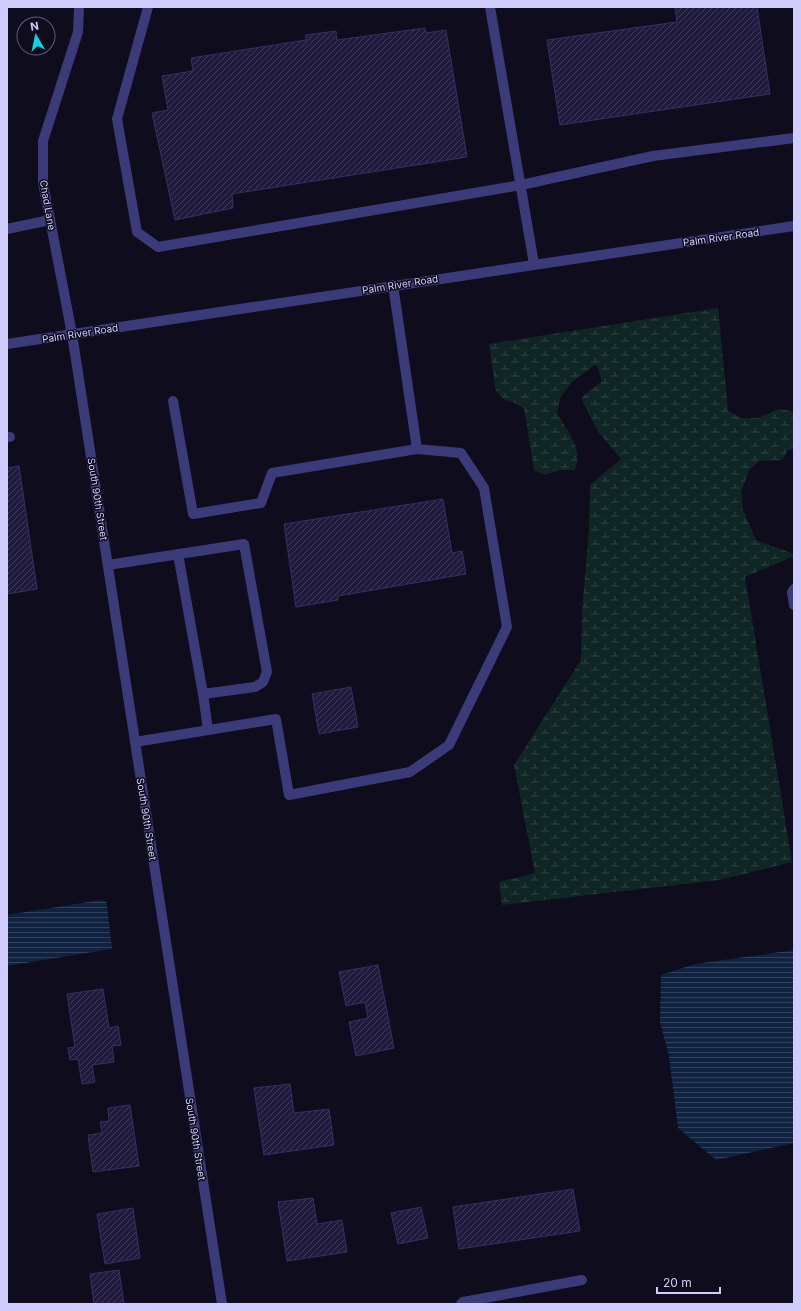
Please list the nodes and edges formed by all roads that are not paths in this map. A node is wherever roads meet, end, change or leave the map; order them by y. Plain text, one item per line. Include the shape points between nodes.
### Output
1 (79, 7) edge
2 (148, 7) edge
3 (490, 7) edge
4 (794, 138) edge
5 (521, 185) junction
6 (50, 220) junction
7 (794, 226) edge
8 (7, 229) edge
9 (534, 264) junction
10 (393, 285) junction
11 (72, 334) junction
12 (7, 344) edge
13 (173, 401) dead end
14 (417, 449) junction
15 (178, 554) junction
16 (108, 565) junction
17 (794, 589) edge
18 (794, 605) edge
19 (203, 694) junction
20 (208, 730) junction
21 (135, 742) junction
22 (582, 1280) dead end
23 (222, 1304) edge
24 (461, 1304) edge

1 - 6 street, Chad Lane via 78,32 43,140 43,183
2 - 5 street via 117,119 137,232 158,246
3 - 5 street
4 - 5 street via 653,156
5 - 9 street
6 - 8 street
6 - 11 street, Chad Lane
7 - 9 street, Palm River Road
9 - 10 street, Palm River Road
10 - 11 street, Palm River Road
10 - 14 street
11 - 12 street, Palm River Road
11 - 16 street, South 90th Street
13 - 14 street via 193,514 261,503 272,473
14 - 20 street via 461,452 484,488 507,627 449,745 410,772 289,795 276,719
15 - 16 street
15 - 19 street
15 - 19 street via 244,544 267,672 263,682 254,687
16 - 21 street, South 90th Street
17 - 18 street
19 - 20 street
20 - 21 street
21 - 23 street, South 90th Street
22 - 24 street

